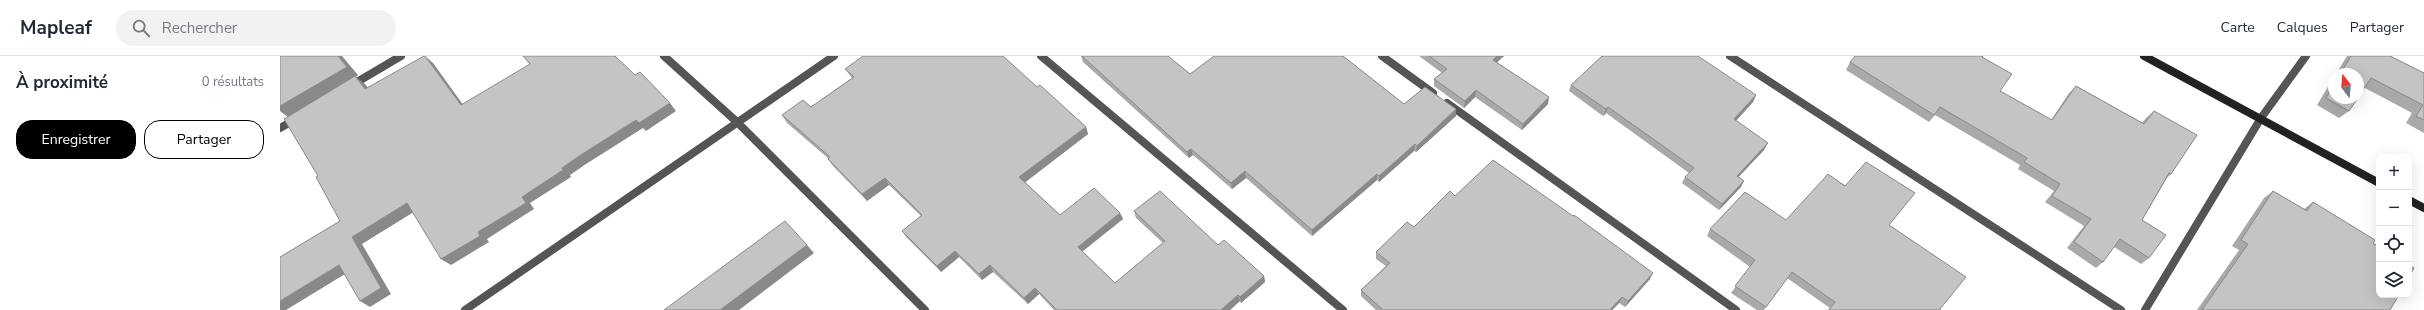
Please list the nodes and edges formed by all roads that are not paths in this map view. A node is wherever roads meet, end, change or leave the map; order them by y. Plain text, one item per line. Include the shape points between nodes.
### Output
1 (401, 56) edge
2 (664, 56) edge
3 (834, 56) edge
4 (1041, 56) edge
5 (1382, 56) edge
6 (1730, 56) edge
7 (2144, 56) edge
8 (2306, 56) edge
9 (347, 88) edge
10 (300, 116) edge
11 (2261, 118) junction
12 (737, 122) junction
13 (280, 128) edge
14 (2376, 181) edge
15 (2412, 202) edge
16 (2424, 208) edge
17 (465, 310) edge
18 (925, 310) edge
19 (1343, 310) edge
20 (1736, 310) edge
21 (2120, 310) edge
22 (2144, 310) edge

1 - 9 street
2 - 12 street
3 - 12 street
4 - 19 street
5 - 20 street
6 - 21 street
7 - 11 street
8 - 11 street
10 - 13 street
11 - 14 street
11 - 22 street
12 - 17 street
12 - 18 street
15 - 16 street

